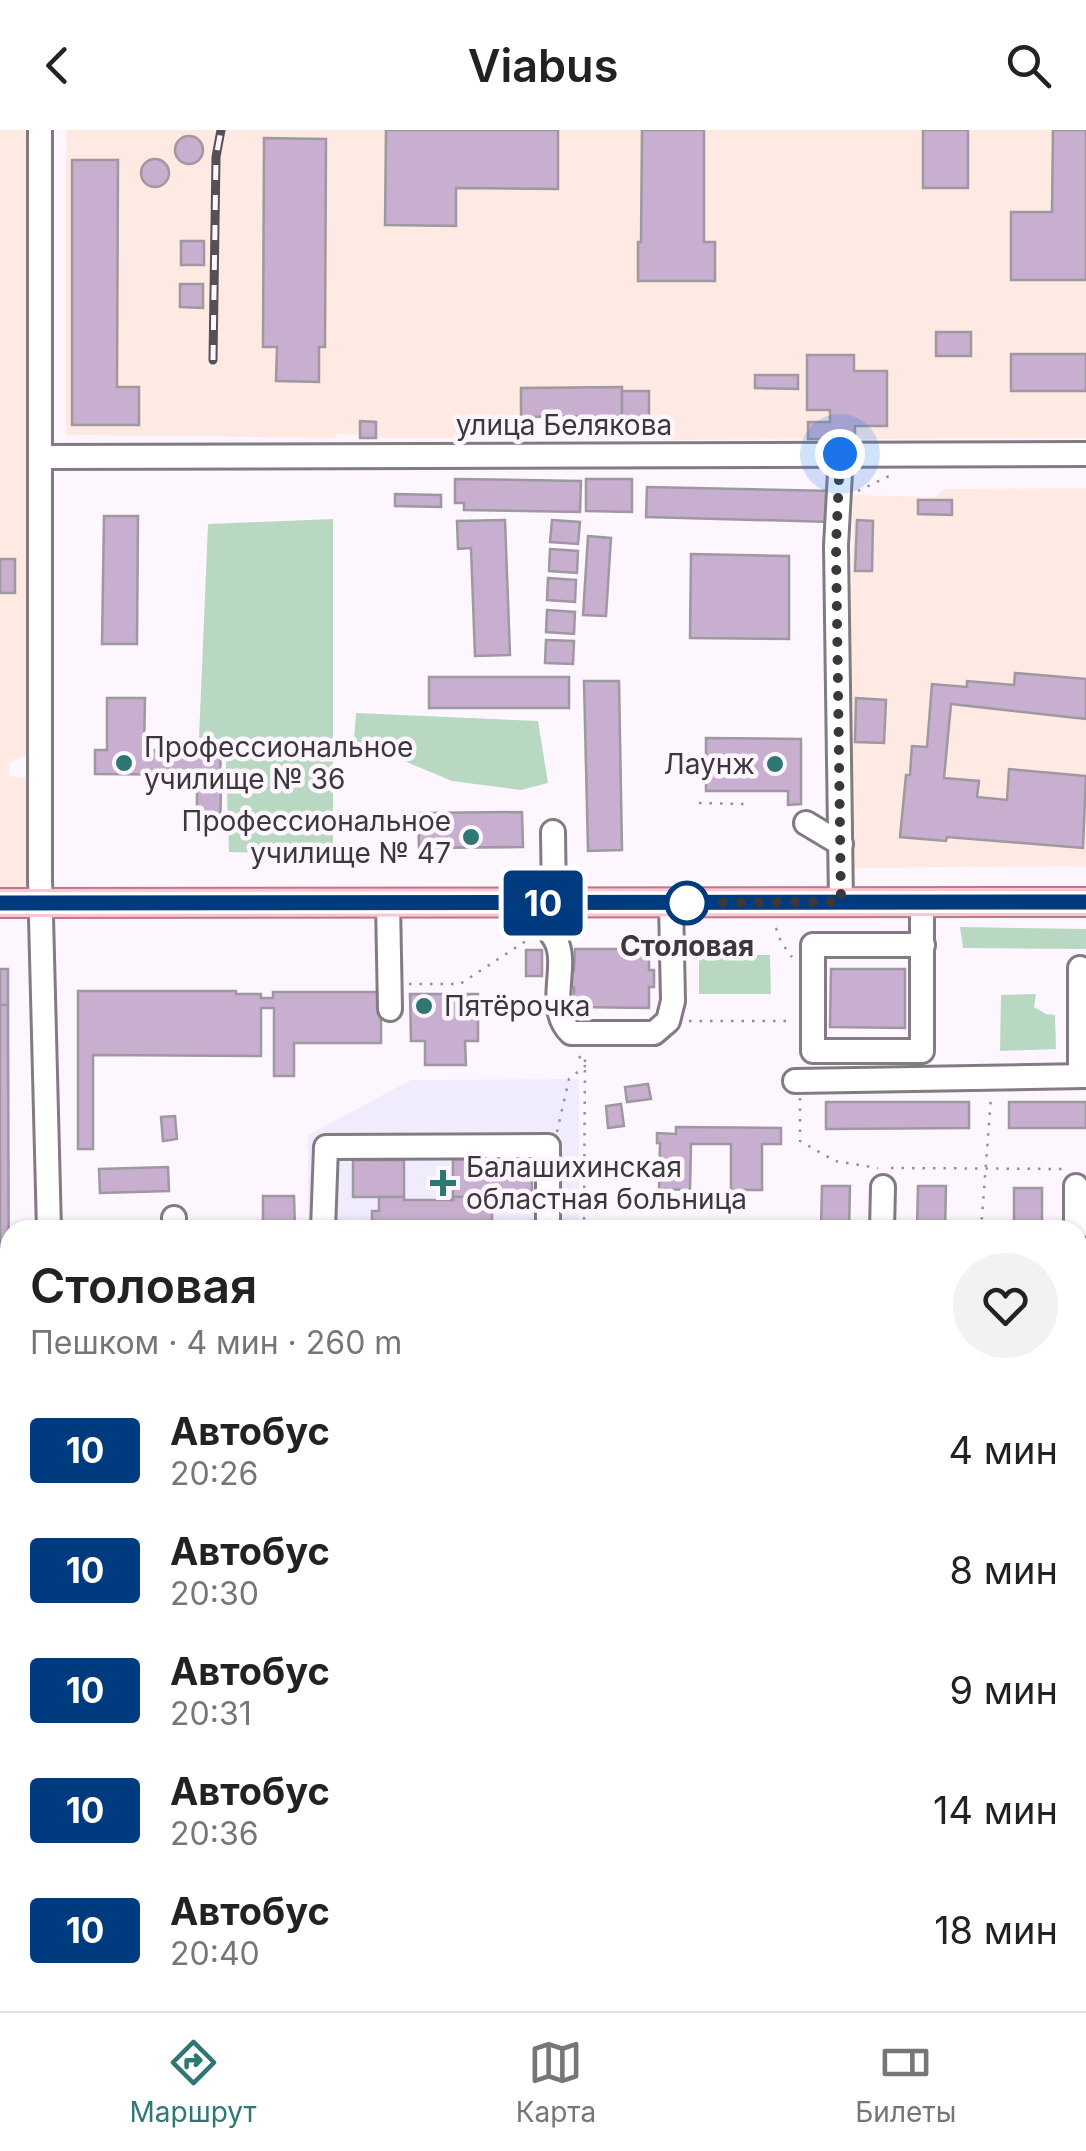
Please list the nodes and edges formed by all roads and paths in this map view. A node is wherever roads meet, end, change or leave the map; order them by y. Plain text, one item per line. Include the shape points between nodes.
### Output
1 (40, 130) edge
2 (840, 454) junction
3 (1086, 454) edge
4 (42, 457) junction
5 (892, 475) dead end
6 (838, 501) junction
7 (698, 803) dead end
8 (746, 804) dead end
9 (806, 823) dead end
10 (554, 832) dead end
11 (840, 844) junction
12 (841, 902) junction
13 (922, 902) junction
14 (1086, 902) edge
15 (0, 903) edge
16 (41, 903) junction
17 (388, 903) junction
18 (671, 903) junction
19 (542, 911) junction
20 (922, 945) junction
21 (1080, 968) dead end
22 (390, 984) junction
23 (390, 1009) dead end
24 (668, 1021) junction
25 (799, 1021) dead end
26 (585, 1033) junction
27 (1083, 1042) edge
28 (585, 1066) junction
29 (1083, 1076) edge
30 (992, 1078) junction
31 (795, 1081) dead end
32 (800, 1142) dead end
33 (548, 1146) junction
34 (985, 1169) junction
35 (1076, 1186) joint
36 (883, 1187) dead end
37 (49, 1220) edge
38 (323, 1220) edge
39 (548, 1220) edge
40 (584, 1220) edge
41 (882, 1220) edge
42 (982, 1220) edge
43 (1076, 1220) edge

1 - 4 street
2 - 3 street, улица Белякова
2 - 4 street, улица Белякова
2 - 6 street
4 - 16 street
5 - 6 path
6 - 11 street
7 - 8 path
9 - 11 street
10 - 19 street
11 - 12 street
12 - 13 main road
12 - 18 main road
13 - 14 main road
13 - 20 street
15 - 16 main road
16 - 17 main road
16 - 37 street
17 - 19 main road
17 - 22 street
18 - 19 main road
18 - 24 street
19 - 22 path via 460,984
19 - 26 street via 558,944 562,1024 571,1033
20 - 20 street via 922,1051 813,1051 813,945
21 - 27 street
22 - 23 street
24 - 25 path
24 - 26 street via 654,1032
26 - 28 path
27 - 29 street
28 - 33 path via 570,1078 560,1127
28 - 40 path
29 - 30 street
30 - 31 street
30 - 34 path
32 - 34 path via 835,1160 882,1168
33 - 38 street via 326,1147
33 - 39 street
34 - 35 path via 1074,1169
34 - 42 path
35 - 43 street
36 - 41 street

